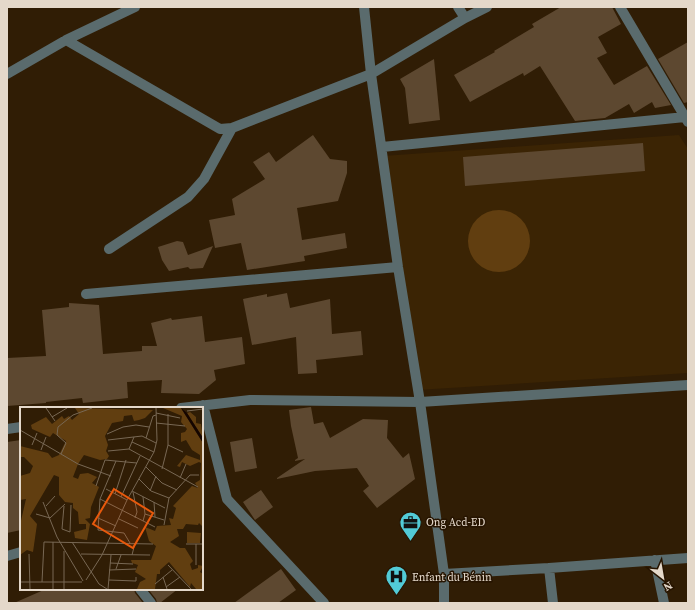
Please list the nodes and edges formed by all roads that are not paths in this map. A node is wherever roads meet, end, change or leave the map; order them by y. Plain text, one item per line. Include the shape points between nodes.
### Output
1 (134, 7) edge
2 (364, 7) edge
3 (458, 7) edge
4 (487, 7) edge
5 (620, 7) edge
6 (465, 18) junction
7 (66, 40) junction
8 (7, 73) edge
9 (371, 74) junction
10 (687, 120) edge
11 (232, 128) junction
12 (382, 147) junction
13 (109, 249) dead end
14 (398, 267) junction
15 (86, 294) dead end
16 (688, 385) edge
17 (420, 402) junction
18 (203, 405) junction
19 (188, 407) edge
20 (20, 427) edge
21 (7, 429) edge
22 (20, 552) edge
23 (7, 556) edge
24 (688, 558) edge
25 (655, 560) junction
26 (550, 568) junction
27 (444, 574) junction
28 (141, 590) edge
29 (151, 603) edge
30 (324, 603) edge
31 (444, 603) edge
32 (553, 603) edge
33 (664, 603) edge

1 - 7 street
2 - 9 street
3 - 6 street
4 - 6 street
5 - 10 street
6 - 9 street
7 - 8 street
7 - 11 street via 220,129
9 - 11 street
9 - 12 street
10 - 12 street
11 - 13 street via 204,179 188,197
12 - 14 street
14 - 15 street
14 - 17 street
16 - 17 street
17 - 18 street via 250,400
17 - 27 street
18 - 19 street
18 - 30 street via 227,499
20 - 21 street
22 - 23 street
24 - 25 street
25 - 26 street
25 - 33 street
26 - 27 street
26 - 32 street
27 - 31 street
28 - 29 street

